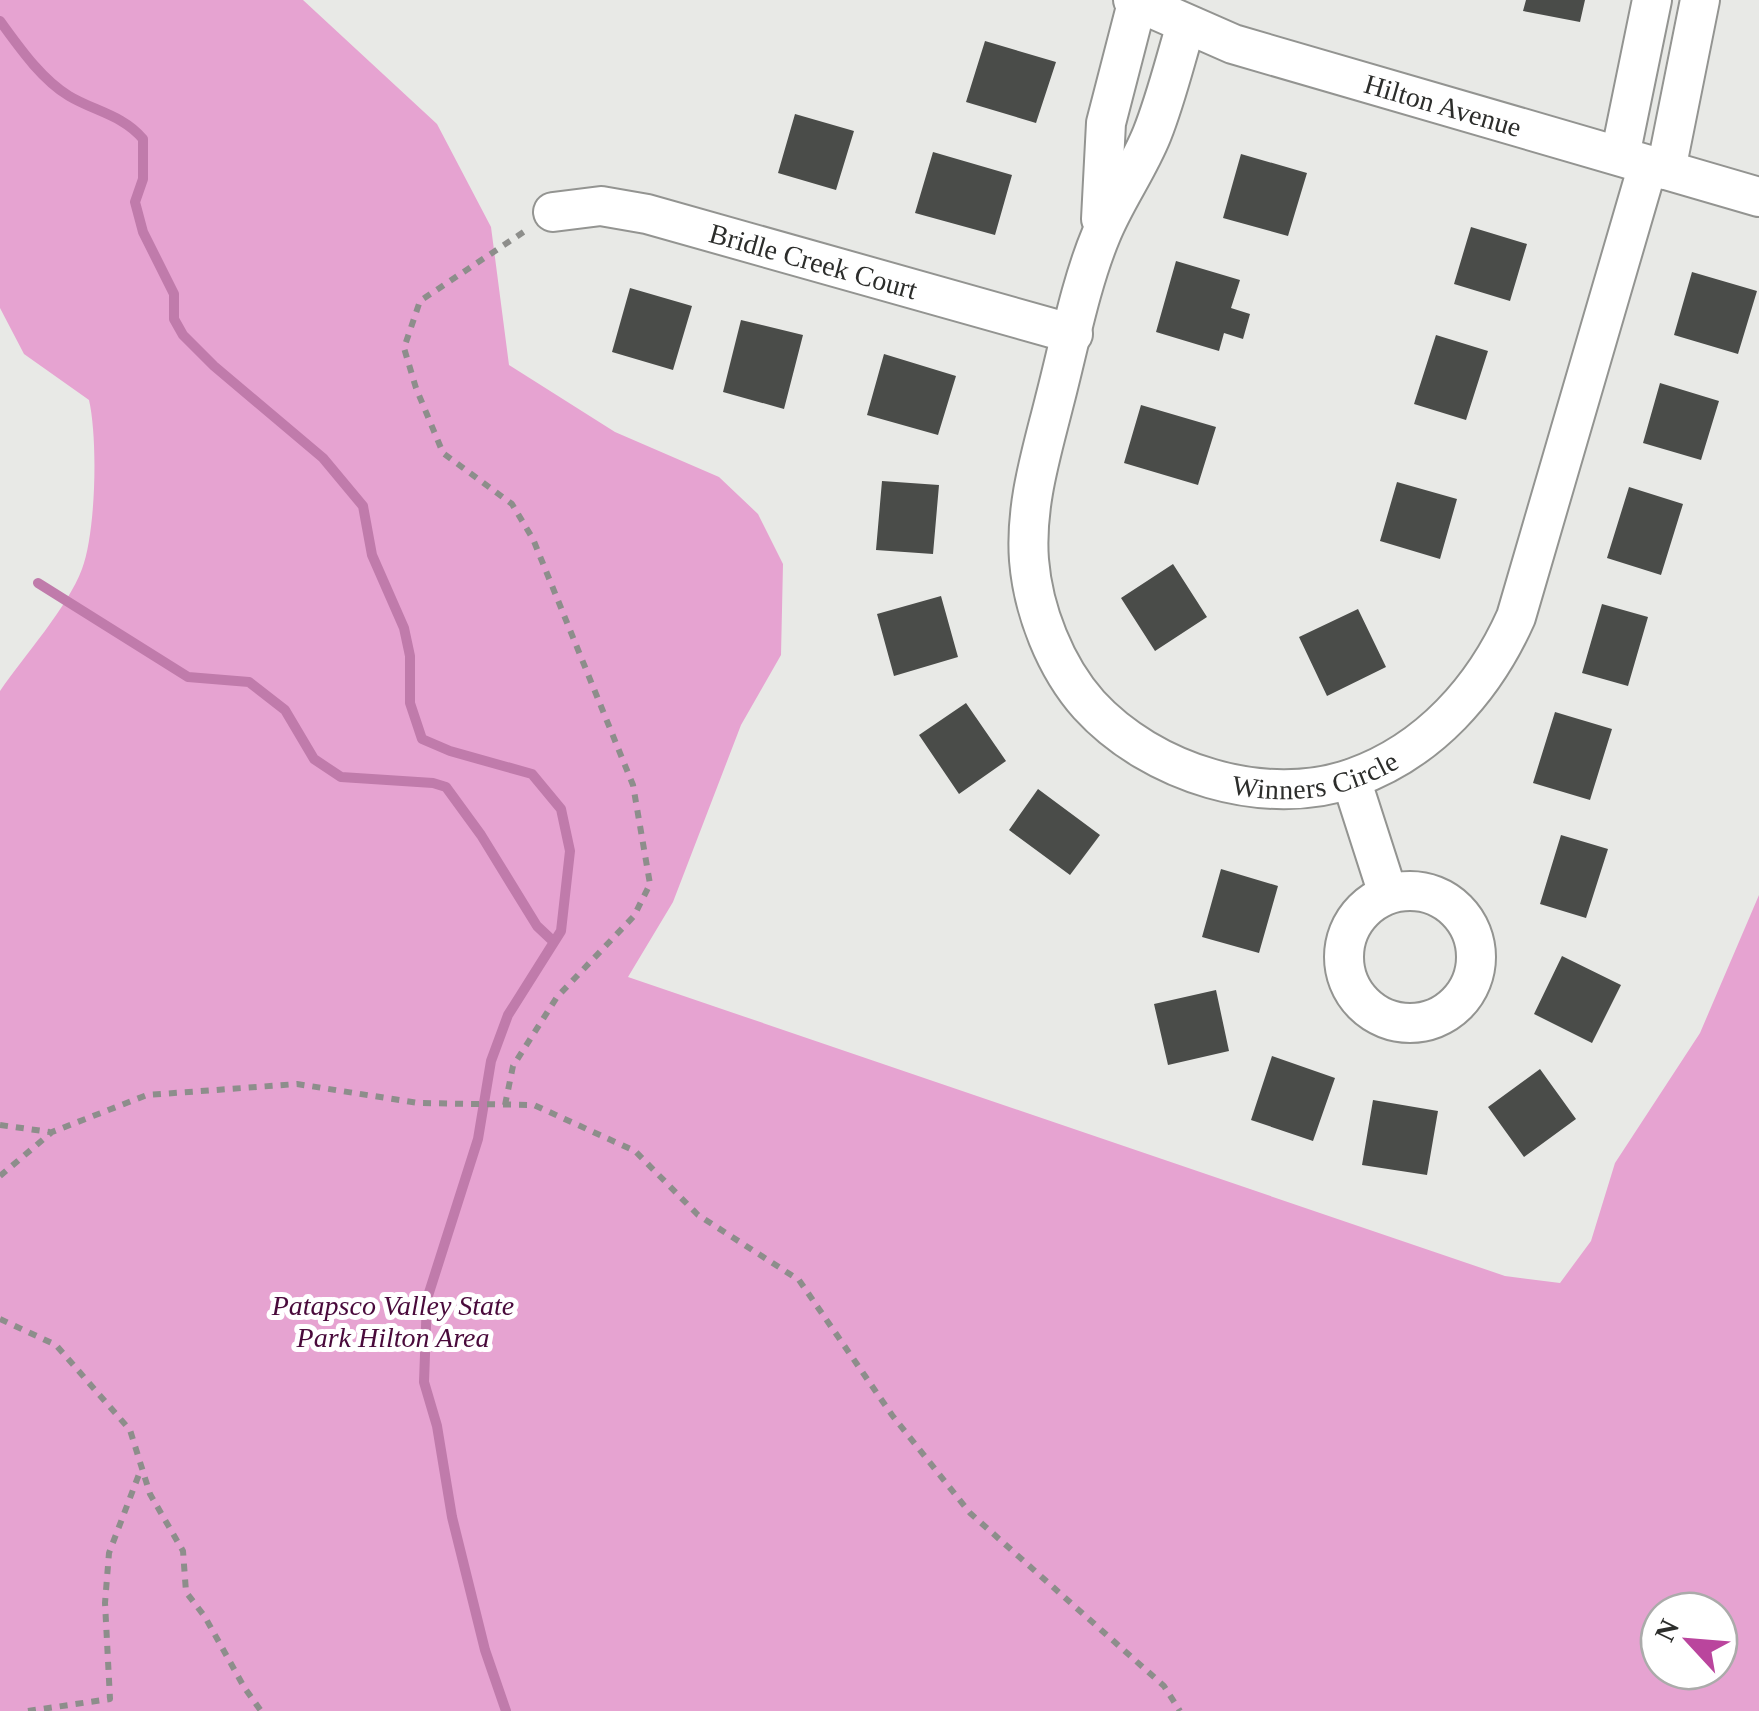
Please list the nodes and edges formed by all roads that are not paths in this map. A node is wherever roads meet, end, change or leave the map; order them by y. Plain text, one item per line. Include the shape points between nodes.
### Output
1 (1652, 0) edge
2 (1700, 0) edge
3 (1135, 2) edge
4 (1186, 25) junction
5 (1645, 163) junction
6 (1759, 197) edge
7 (553, 212) road end
8 (1100, 236) junction
9 (1072, 334) junction
10 (1351, 779) junction
11 (1388, 894) dead end

1 - 5 street
2 - 5 street
3 - 4 street, Hilton Avenue
3 - 8 street, Winners Circle via 1106,123
4 - 5 street, Hilton Avenue via 1339,77
4 - 8 street, Winners Circle via 1152,134
5 - 6 street, Hilton Avenue
5 - 10 street, Winners Circle via 1504,645 1451,716 1404,752
7 - 9 street, Bridle Creek Court via 601,206 647,214
8 - 9 street, Winners Circle
9 - 10 street, Winners Circle via 1028,530 1038,608 1070,679 1124,736 1194,773 1256,787
10 - 11 street

